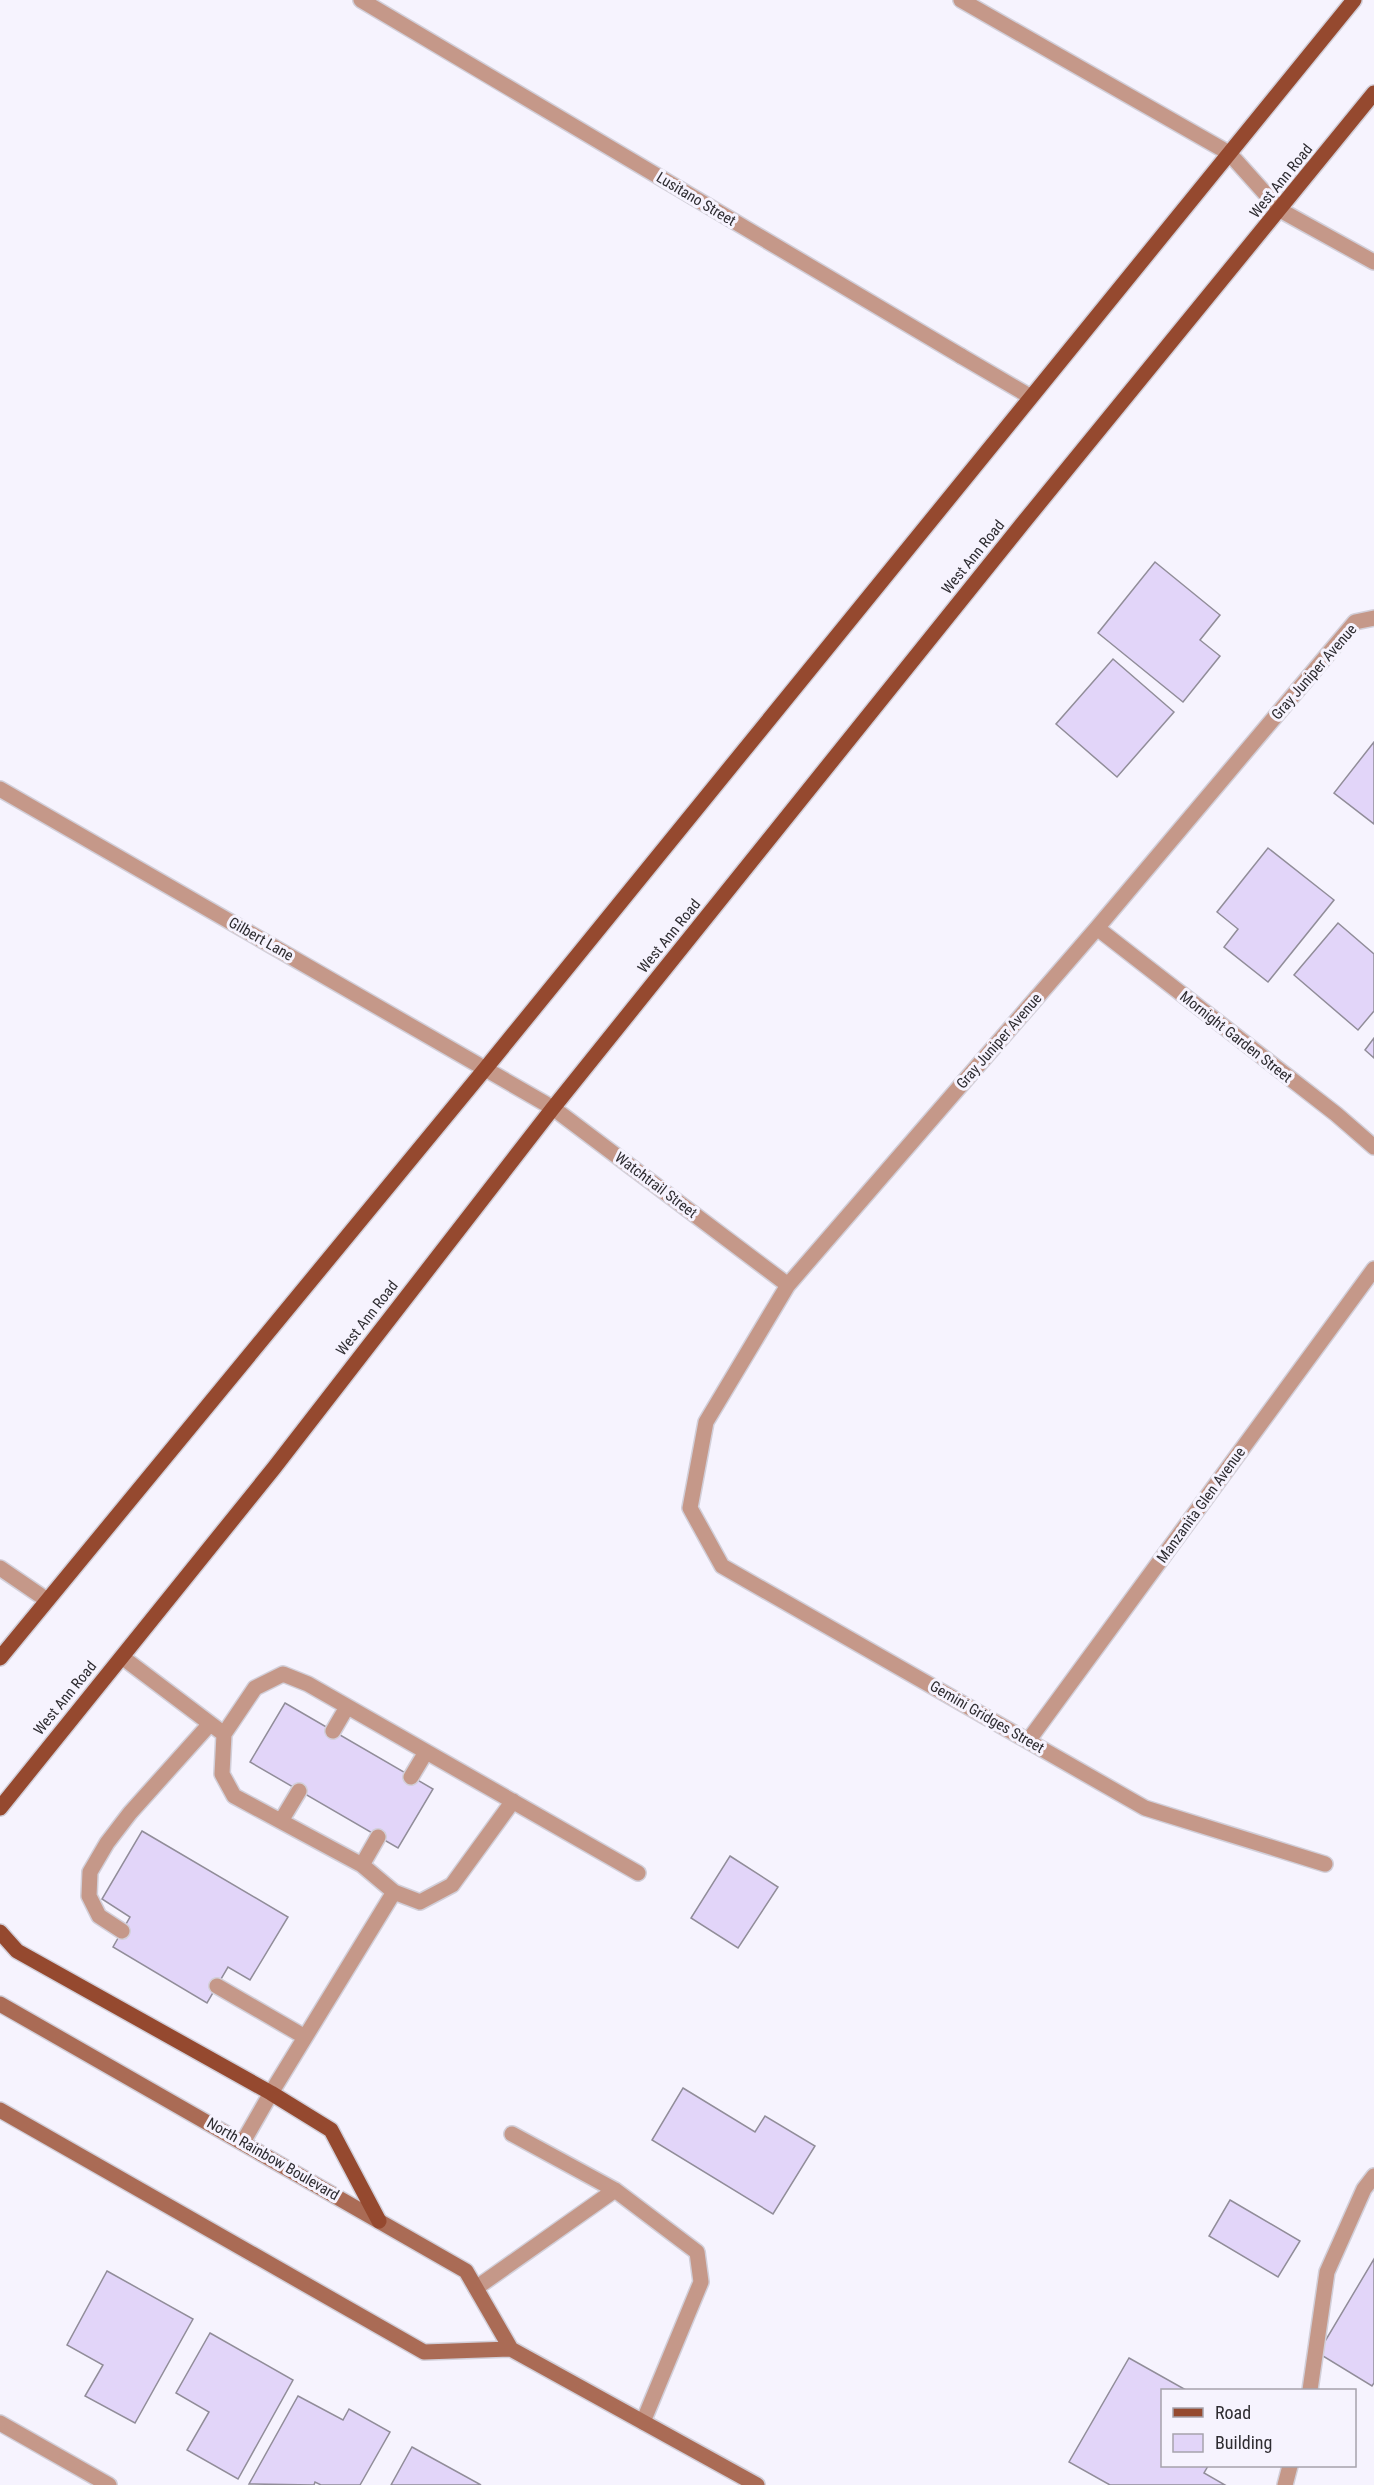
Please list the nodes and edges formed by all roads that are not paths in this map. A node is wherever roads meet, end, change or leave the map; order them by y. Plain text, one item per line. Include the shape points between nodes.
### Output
1 (361, 0) edge
2 (961, 0) edge
3 (1354, 0) edge
4 (1374, 93) edge
5 (1229, 153) junction
6 (1280, 210) junction
7 (1374, 262) edge
8 (1030, 397) junction
9 (1374, 618) edge
10 (0, 789) edge
11 (1097, 928) junction
12 (485, 1069) junction
13 (521, 1089) joint
14 (553, 1108) junction
15 (1374, 1147) edge
16 (1374, 1269) edge
17 (788, 1285) junction
18 (690, 1508) joint
19 (0, 1568) edge
20 (47, 1600) junction
21 (122, 1657) junction
22 (0, 1658) edge
23 (348, 1707) junction
24 (209, 1725) junction
25 (333, 1731) dead end
26 (224, 1734) junction
27 (1028, 1741) junction
28 (426, 1752) junction
29 (411, 1777) dead end
30 (299, 1791) dead end
31 (513, 1801) junction
32 (0, 1808) edge
33 (281, 1821) junction
34 (378, 1837) dead end
35 (1325, 1864) dead end
36 (362, 1865) junction
37 (638, 1873) dead end
38 (394, 1892) junction
39 (122, 1931) dead end
40 (0, 1932) edge
41 (217, 1986) dead end
42 (0, 2004) edge
43 (305, 2037) junction
44 (271, 2093) junction
45 (0, 2110) edge
46 (512, 2134) dead end
47 (243, 2142) junction
48 (1374, 2176) edge
49 (615, 2190) junction
50 (379, 2221) junction
51 (476, 2288) junction
52 (511, 2349) junction
53 (1310, 2389) edge
54 (643, 2422) junction
55 (0, 2423) edge
56 (1290, 2467) edge
57 (109, 2485) edge
58 (757, 2485) edge
59 (1285, 2485) edge

1 - 8 street, Lusitano Street
2 - 5 street
3 - 5 main road
4 - 6 main road, West Ann Road
5 - 6 street
5 - 8 main road
6 - 7 street
6 - 14 main road, West Ann Road
8 - 12 main road
9 - 11 street, Gray Juniper Avenue via 1355,622
10 - 12 street, Gilbert Lane
11 - 15 street, Mornight Garden Street
11 - 17 street, Gray Juniper Avenue
12 - 13 street, Gilbert Lane
12 - 20 main road
13 - 14 street, Watchtrail Street
14 - 17 street, Watchtrail Street
14 - 21 main road, West Ann Road
16 - 27 street, Manzanita Glen Avenue
17 - 18 street, Gray Juniper Avenue via 706,1422
18 - 27 street, Gemini Gridges Street via 722,1566
19 - 20 street
20 - 22 main road
21 - 24 street
21 - 32 main road, West Ann Road
23 - 25 street
23 - 26 street via 283,1674 255,1688
23 - 28 street
24 - 26 street
24 - 39 street via 130,1813 90,1872 89,1896 99,1916
26 - 33 street via 222,1774 234,1796
27 - 35 street, Gemini Gridges Street via 1145,1808
28 - 29 street
28 - 31 street
30 - 33 street
31 - 37 street
31 - 38 street via 452,1885 420,1902
33 - 36 street
34 - 36 street
36 - 38 street
38 - 43 street
40 - 44 main road via 17,1951
41 - 43 street
42 - 47 main road, North Rainbow Boulevard
43 - 44 street
44 - 47 street
44 - 50 main road via 331,2130
45 - 52 main road via 424,2352
46 - 49 street
47 - 50 main road, North Rainbow Boulevard
48 - 53 street via 1364,2189 1327,2272
49 - 51 street
49 - 54 street via 697,2252 701,2282
50 - 51 main road, North Rainbow Boulevard via 466,2271
51 - 52 main road, North Rainbow Boulevard
52 - 54 main road
54 - 58 main road
55 - 57 street
56 - 59 street

